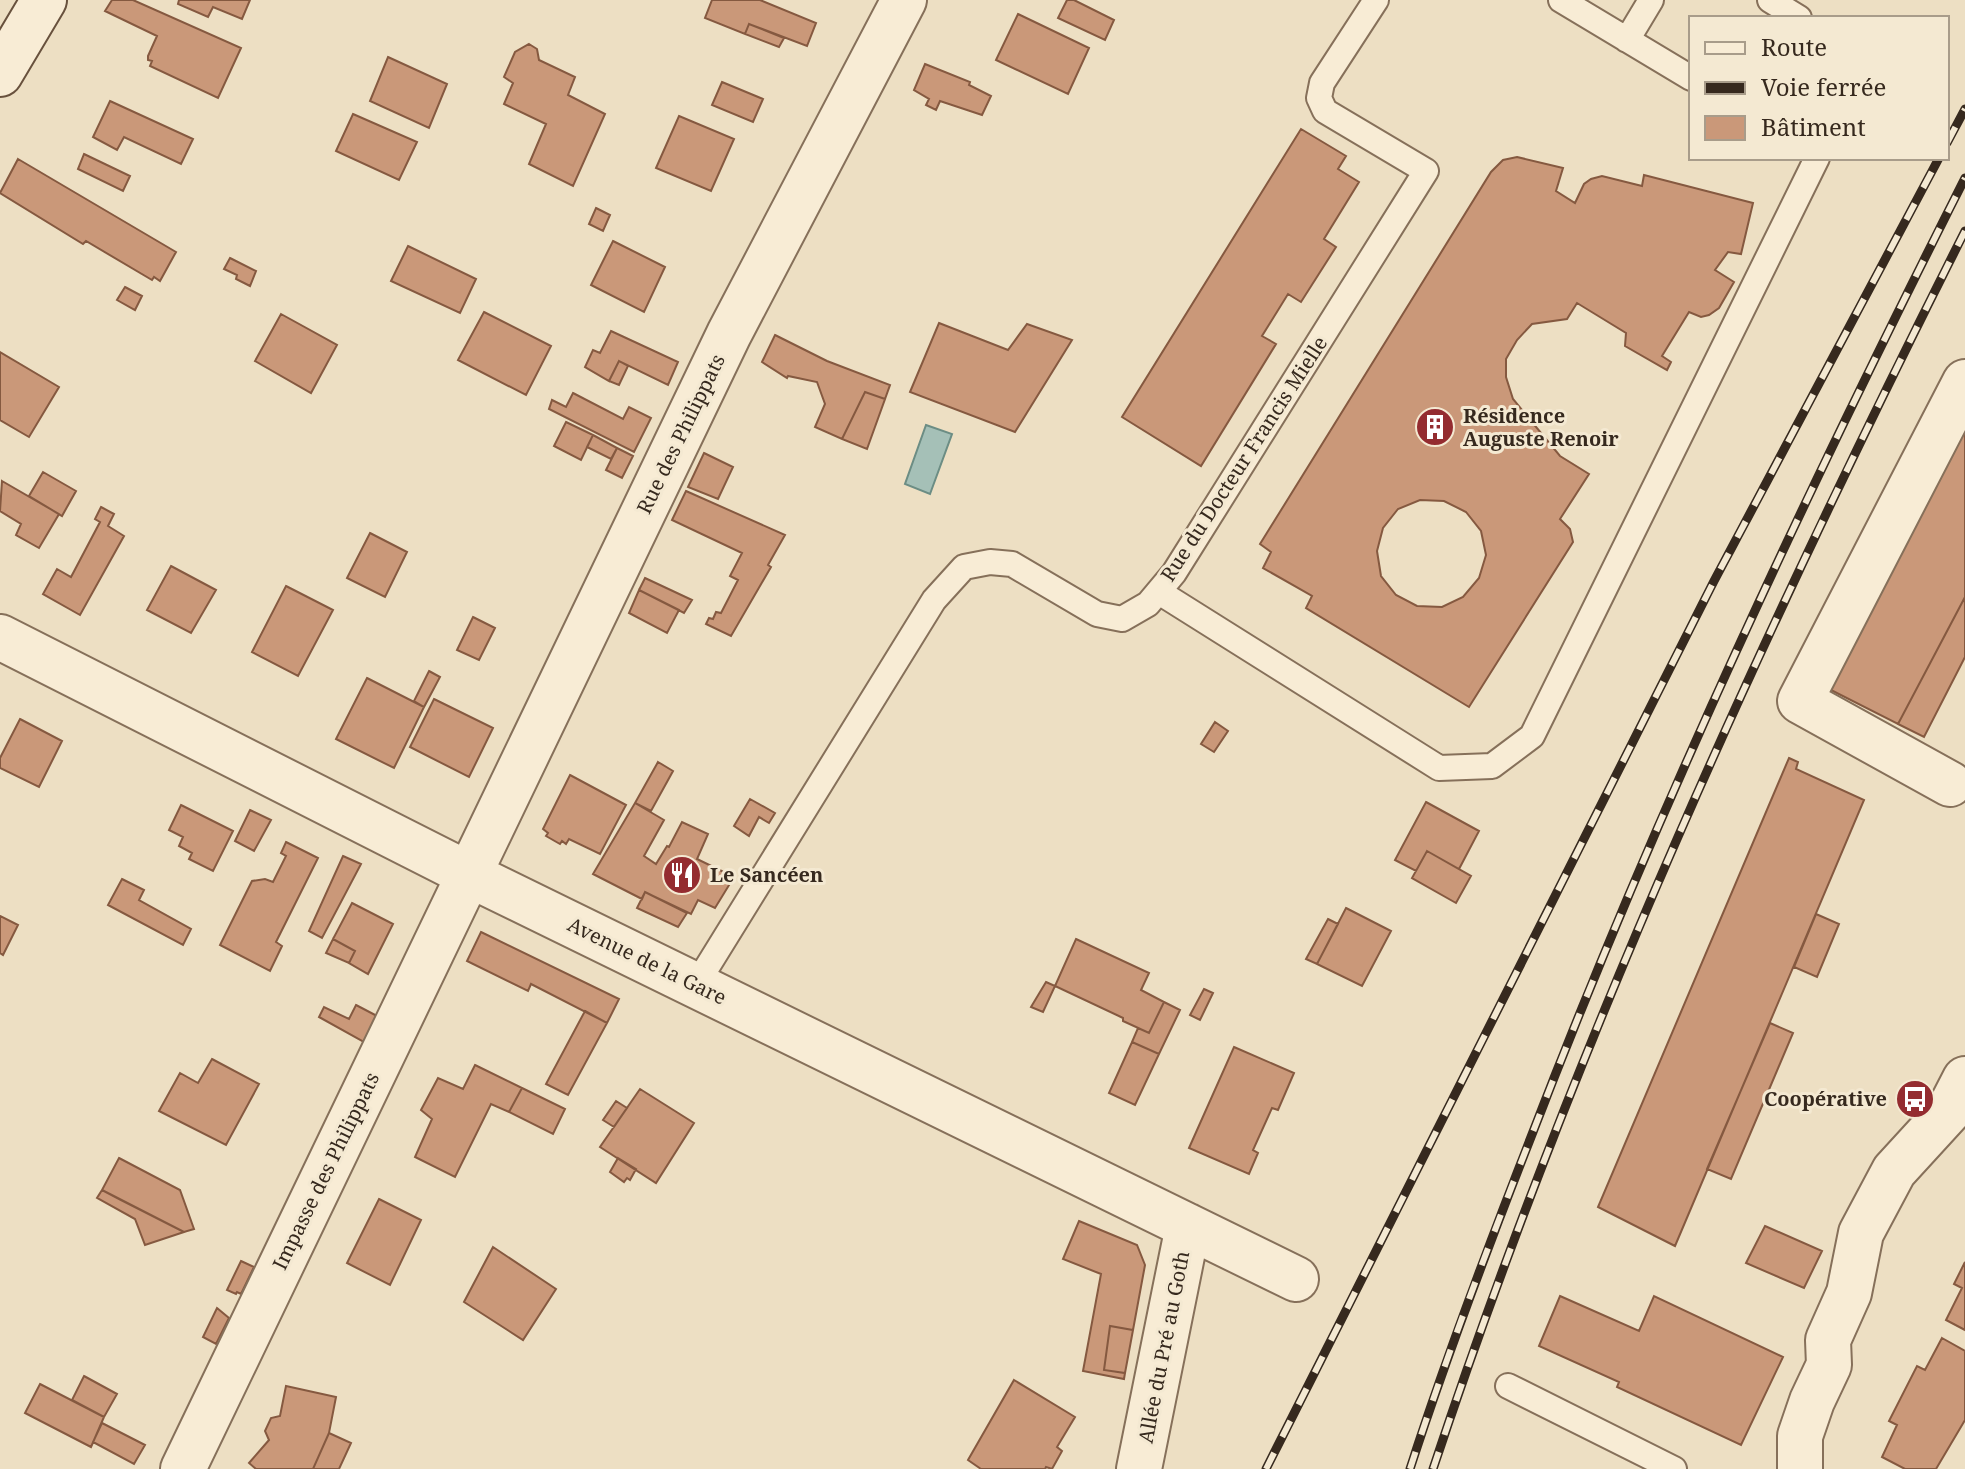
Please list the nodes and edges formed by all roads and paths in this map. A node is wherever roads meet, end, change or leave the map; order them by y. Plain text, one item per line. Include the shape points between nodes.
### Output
1 (44, 0) edge
2 (904, 0) edge
3 (1376, 0) edge
4 (1561, 0) edge
5 (1651, 0) edge
6 (1770, 0) edge
7 (1796, 16) edge
8 (1627, 40) junction
9 (0, 74) edge
10 (1689, 77) edge
11 (1816, 160) edge
12 (1965, 382) edge
13 (1159, 592) junction
14 (0, 637) edge
15 (1960, 778) edge
16 (468, 874) junction
17 (696, 985) junction
18 (1965, 1079) edge
19 (1965, 1126) edge
20 (1188, 1226) junction
21 (1296, 1279) dead end
22 (1829, 1365) junction
23 (1508, 1386) dead end
24 (183, 1469) edge
25 (1139, 1469) edge
26 (1674, 1469) edge
27 (1800, 1469) edge

1 - 9 street
2 - 16 street, Rue des Philippats via 729,334
3 - 13 lane, Rue du Docteur Francis Mielle via 1322,83 1319,98 1325,111 1426,171
4 - 8 lane
5 - 8 lane
6 - 7 lane
8 - 10 lane
11 - 13 lane via 1532,736 1492,766 1439,768
12 - 15 street via 1800,701
13 - 17 lane, Rue du Docteur Francis Mielle via 1122,619 1097,614 1012,564 964,567 934,600
14 - 16 street, Avenue de la Gare
16 - 17 street, Avenue de la Gare
16 - 24 street, Impasse des Philippats
17 - 20 street, Avenue de la Gare
18 - 22 street via 1948,1112 1894,1171 1861,1233 1849,1293 1828,1340
19 - 22 street via 1890,1229 1880,1284 1849,1352
20 - 21 street, Avenue de la Gare
20 - 25 street, Allée du Pré au Goth
22 - 27 street via 1800,1436
23 - 26 lane

